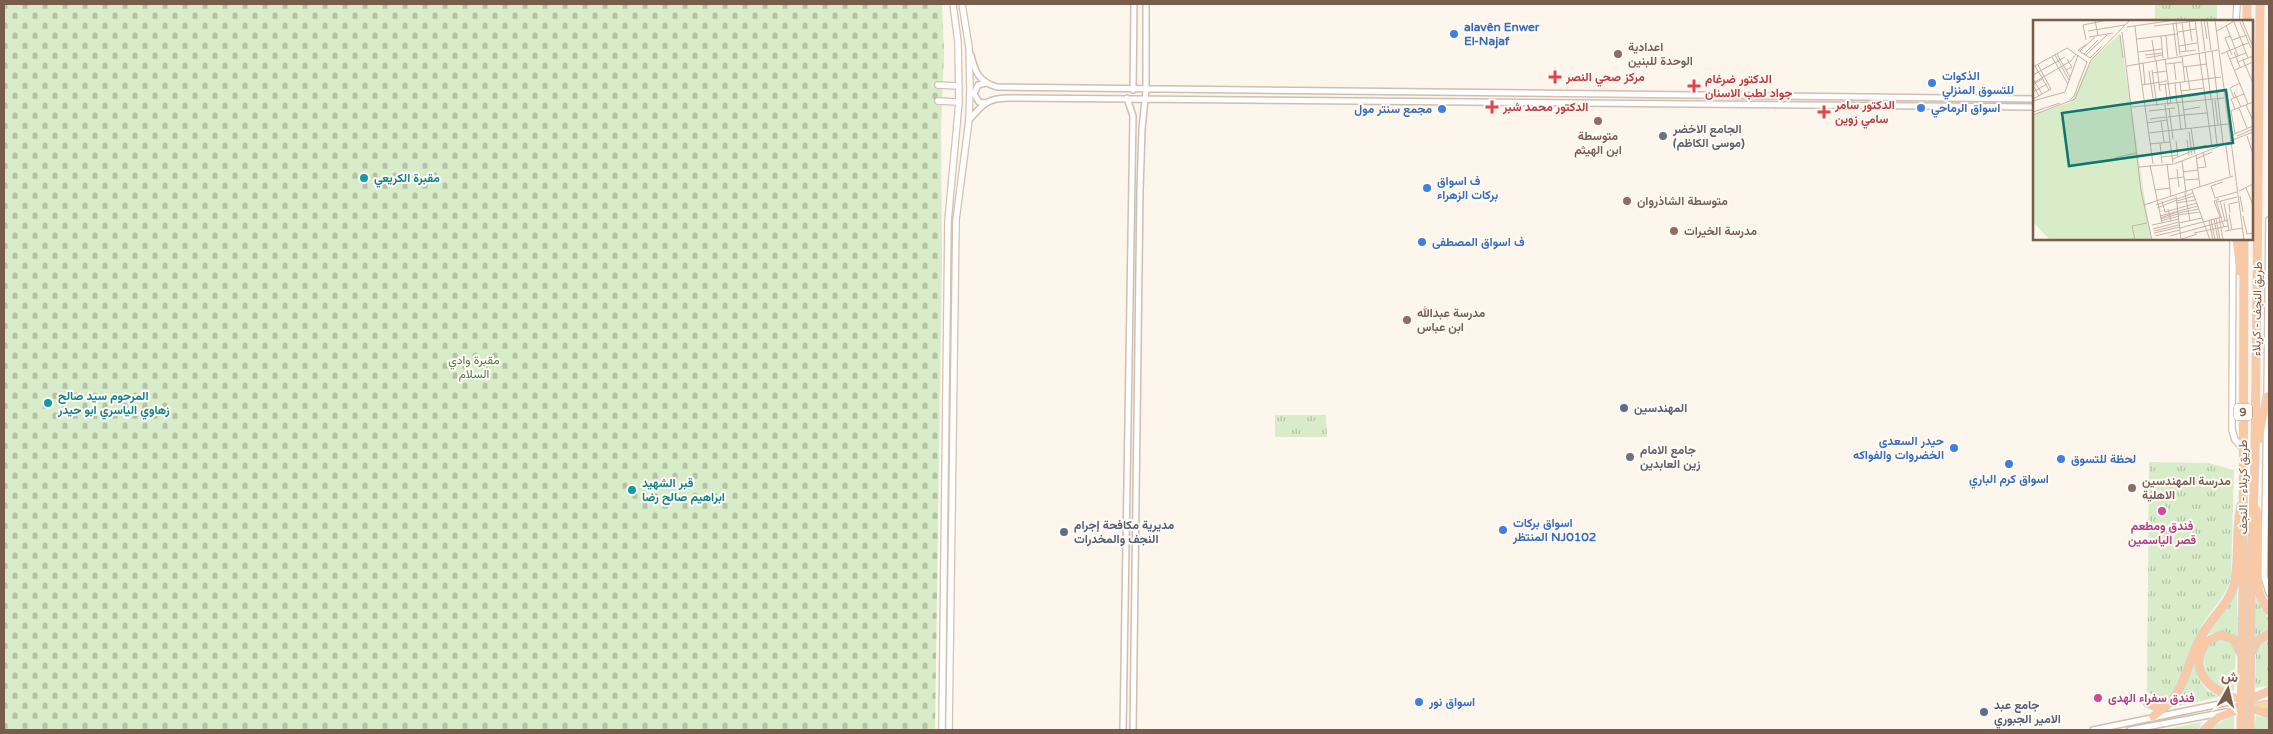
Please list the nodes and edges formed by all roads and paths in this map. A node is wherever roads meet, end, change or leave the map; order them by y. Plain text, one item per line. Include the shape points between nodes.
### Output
1 (958, 4) edge
2 (1134, 4) edge
3 (1146, 4) edge
4 (2236, 4) edge
5 (2247, 4) edge
6 (2260, 4) edge
7 (964, 20) junction
8 (2236, 20) edge
9 (2246, 20) edge
10 (956, 23) junction
11 (968, 47) junction
12 (986, 83) junction
13 (938, 85) dead end
14 (959, 86) junction
15 (1134, 90) junction
16 (1146, 90) junction
17 (1221, 91) junction
18 (1414, 92) junction
19 (1435, 93) junction
20 (1649, 95) junction
21 (1673, 96) junction
22 (1127, 98) junction
23 (1145, 98) junction
24 (1221, 99) junction
25 (1973, 99) junction
26 (1990, 99) junction
27 (2033, 99) edge
28 (938, 101) dead end
29 (1413, 101) junction
30 (1436, 101) junction
31 (960, 102) junction
32 (986, 103) junction
33 (1648, 104) junction
34 (1673, 104) junction
35 (1973, 107) junction
36 (1990, 107) junction
37 (2033, 107) edge
38 (969, 120) junction
39 (952, 169) junction
40 (961, 172) junction
41 (950, 189) junction
42 (958, 192) junction
43 (2269, 220) edge
44 (2235, 240) edge
45 (2235, 240) edge
46 (2244, 240) edge
47 (2244, 296) junction
48 (2267, 396) junction
49 (2243, 448) junction
50 (2256, 457) junction
51 (1128, 465) junction
52 (1136, 466) junction
53 (2244, 488) junction
54 (2253, 490) junction
55 (1136, 492) junction
56 (1127, 493) junction
57 (2269, 593) edge
58 (2269, 612) edge
59 (2266, 635) edge
60 (2250, 660) junction
61 (2242, 661) junction
62 (2269, 693) edge
63 (2253, 698) joint
64 (2240, 700) junction
65 (2147, 703) dead end
66 (2171, 703) junction
67 (2269, 704) edge
68 (2252, 708) junction
69 (2239, 709) junction
70 (2269, 714) edge
71 (2153, 717) junction
72 (942, 730) edge
73 (949, 730) edge
74 (1123, 730) edge
75 (1133, 730) edge
76 (2093, 730) edge
77 (2130, 730) edge
78 (2204, 730) edge
79 (2241, 730) edge
80 (2250, 730) edge

1 - 7 main road
1 - 10 main road
2 - 15 street
3 - 16 street
4 - 8 main road
5 - 9 highway
6 - 50 highway, طريق النجف - کربلاء / 9
7 - 10 main road via 958,19
7 - 11 main road
10 - 14 main road
11 - 12 street via 975,72
11 - 38 main road
12 - 15 street via 997,87
12 - 32 street via 978,85 974,94 979,102
13 - 14 main road
14 - 31 main road
15 - 16 street
16 - 17 street
16 - 23 street
17 - 18 street
17 - 24 street
18 - 19 street
18 - 29 street via 1416,97
19 - 20 street
19 - 30 street
20 - 21 street
20 - 33 street via 1651,100
21 - 25 street
21 - 34 street
22 - 23 street
22 - 32 street via 998,98
22 - 51 street via 1133,116
23 - 24 street
23 - 52 street
24 - 29 street
25 - 26 street
25 - 35 street
26 - 27 street
26 - 36 street
28 - 31 main road
29 - 30 street
30 - 33 street
31 - 39 main road
32 - 38 street
33 - 34 street
34 - 35 street
35 - 36 street
36 - 37 street
38 - 40 main road
39 - 40 main road via 957,174
39 - 41 main road
40 - 42 main road
41 - 42 main road via 956,188
41 - 72 main road
42 - 73 main road
43 - 48 main road
44 - 47 highway
45 - 49 main road via 2232,430 2235,440
46 - 47 highway, طريق کربلاء - النجف / 9
47 - 49 highway, طريق کربلاء - النجف / 9
48 - 50 highway
48 - 57 main road via 2264,576
49 - 53 highway, طريق کربلاء - النجف / 9
50 - 54 highway, طريق النجف - کربلاء / 9
51 - 52 street
51 - 56 street
52 - 55 street
53 - 61 highway, طريق کربلاء - النجف / 9, bridge
53 - 66 highway via 2233,588 2200,638
54 - 58 highway via 2258,526 2258,589
54 - 60 highway, طريق النجف - کربلاء / 9, bridge
55 - 56 street
55 - 75 street
56 - 74 street
59 - 60 highway, bridge via 2255,643
60 - 80 highway, 9, bridge
61 - 64 highway, bridge via 2238,645 2231,637 2220,635 2209,639 2201,653 2200,668 2206,682 2224,695
61 - 79 highway, 9, bridge
62 - 63 highway
63 - 64 main road
64 - 71 street
65 - 66 highway via 2159,708
66 - 71 highway
67 - 68 main road
68 - 69 main road
68 - 70 highway
69 - 77 street
69 - 78 highway via 2218,717
71 - 76 street

